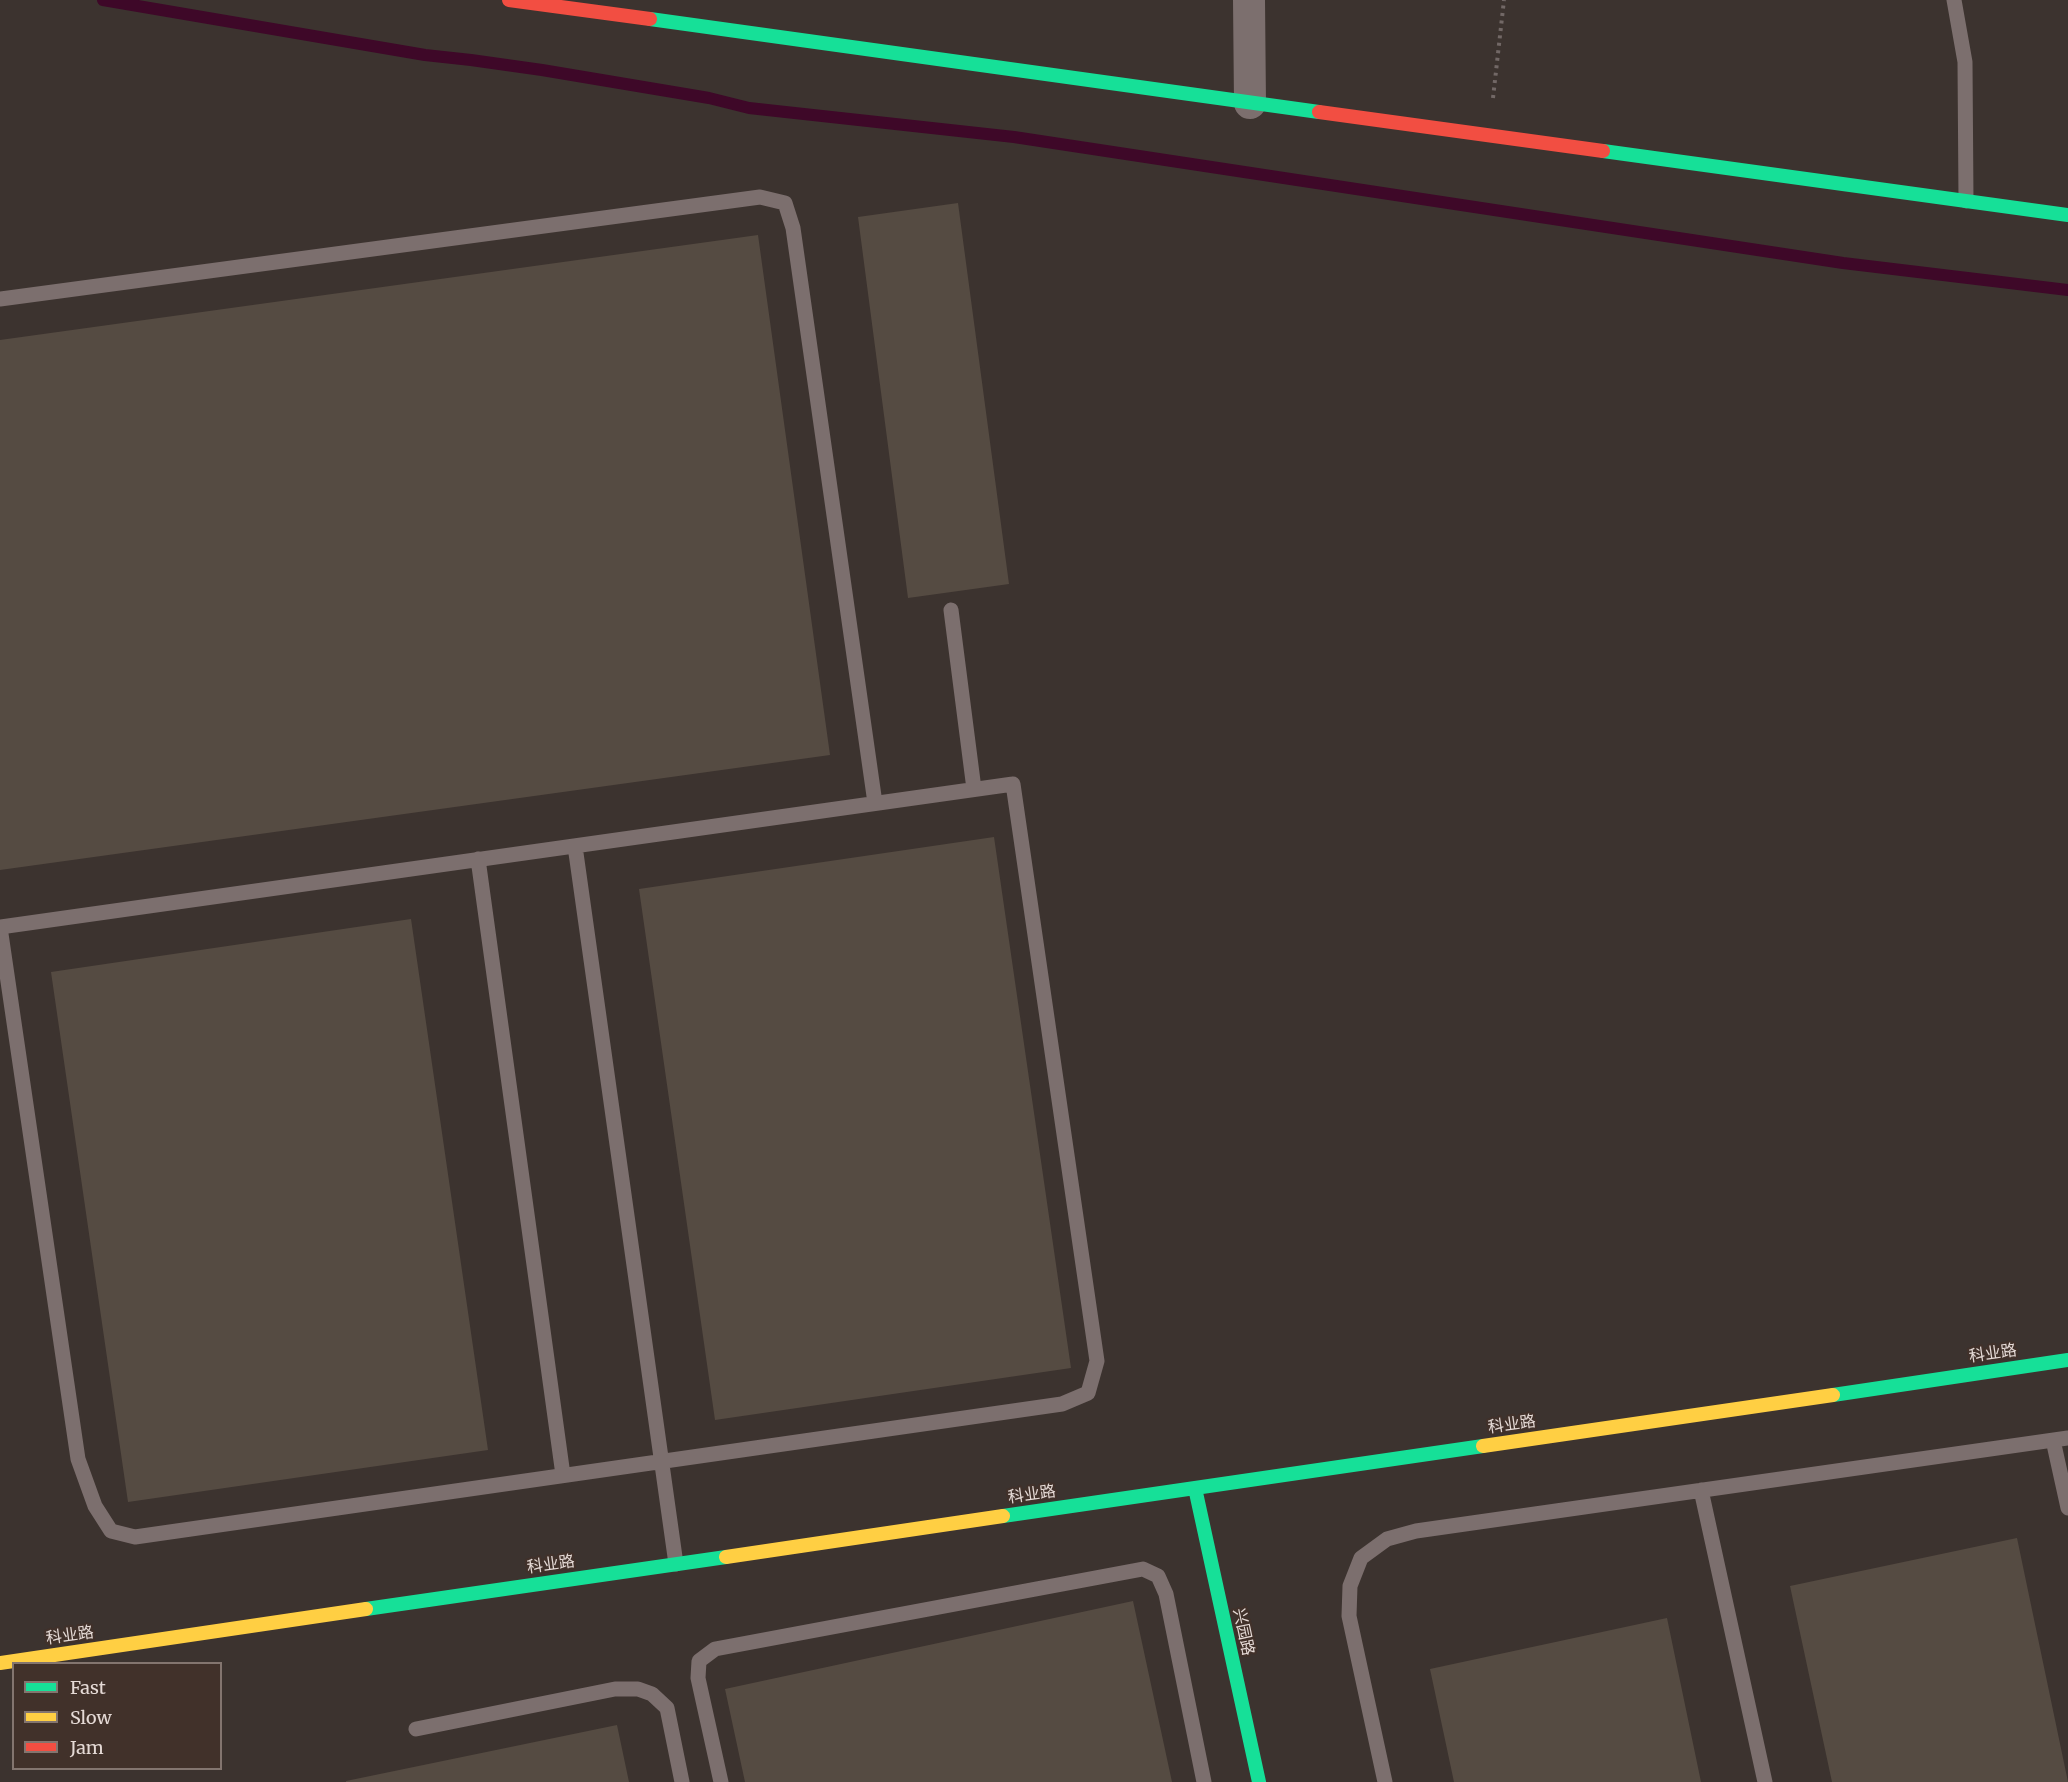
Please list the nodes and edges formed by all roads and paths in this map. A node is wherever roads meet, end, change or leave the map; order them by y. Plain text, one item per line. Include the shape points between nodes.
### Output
1 (509, 0) edge
2 (1249, 0) edge
3 (1504, 0) edge
4 (1954, 0) edge
5 (1251, 103) junction
6 (1489, 135) junction
7 (1966, 201) junction
8 (2068, 215) edge
9 (0, 299) edge
10 (951, 610) dead end
11 (974, 789) junction
12 (875, 803) junction
13 (575, 846) junction
14 (478, 859) junction
15 (0, 927) edge
16 (2068, 1360) edge
17 (2061, 1439) edge
18 (662, 1461) junction
19 (563, 1475) junction
20 (1195, 1488) junction
21 (1701, 1490) junction
22 (2068, 1508) edge
23 (676, 1564) junction
24 (0, 1663) edge
25 (416, 1729) dead end
26 (682, 1782) edge
27 (721, 1782) edge
28 (1204, 1782) edge
29 (1259, 1782) edge
30 (1385, 1782) edge
31 (1765, 1782) edge

1 - 5 street
2 - 5 street
3 - 6 path
4 - 7 lane via 1965,62
5 - 6 street
6 - 7 street
7 - 8 street
9 - 12 lane via 760,197 785,203 795,240
10 - 11 lane
11 - 12 lane
11 - 18 lane via 1013,784 1097,1361 1088,1393 1062,1404
12 - 13 lane
13 - 14 lane
13 - 18 lane
14 - 15 lane
14 - 19 lane
15 - 19 lane via 78,1459 95,1506 111,1532 135,1537
16 - 20 street, 科业路
17 - 21 lane
17 - 22 lane
18 - 19 lane
18 - 23 lane
20 - 23 street, 科业路
20 - 29 street, 兴园路
21 - 30 lane via 1416,1531 1387,1539 1361,1558 1350,1586 1348,1616
21 - 31 lane
23 - 24 street, 科业路
25 - 26 lane via 615,1689 638,1689 652,1694 667,1708
27 - 28 lane via 698,1678 699,1661 715,1649 1143,1569 1158,1576 1166,1594

